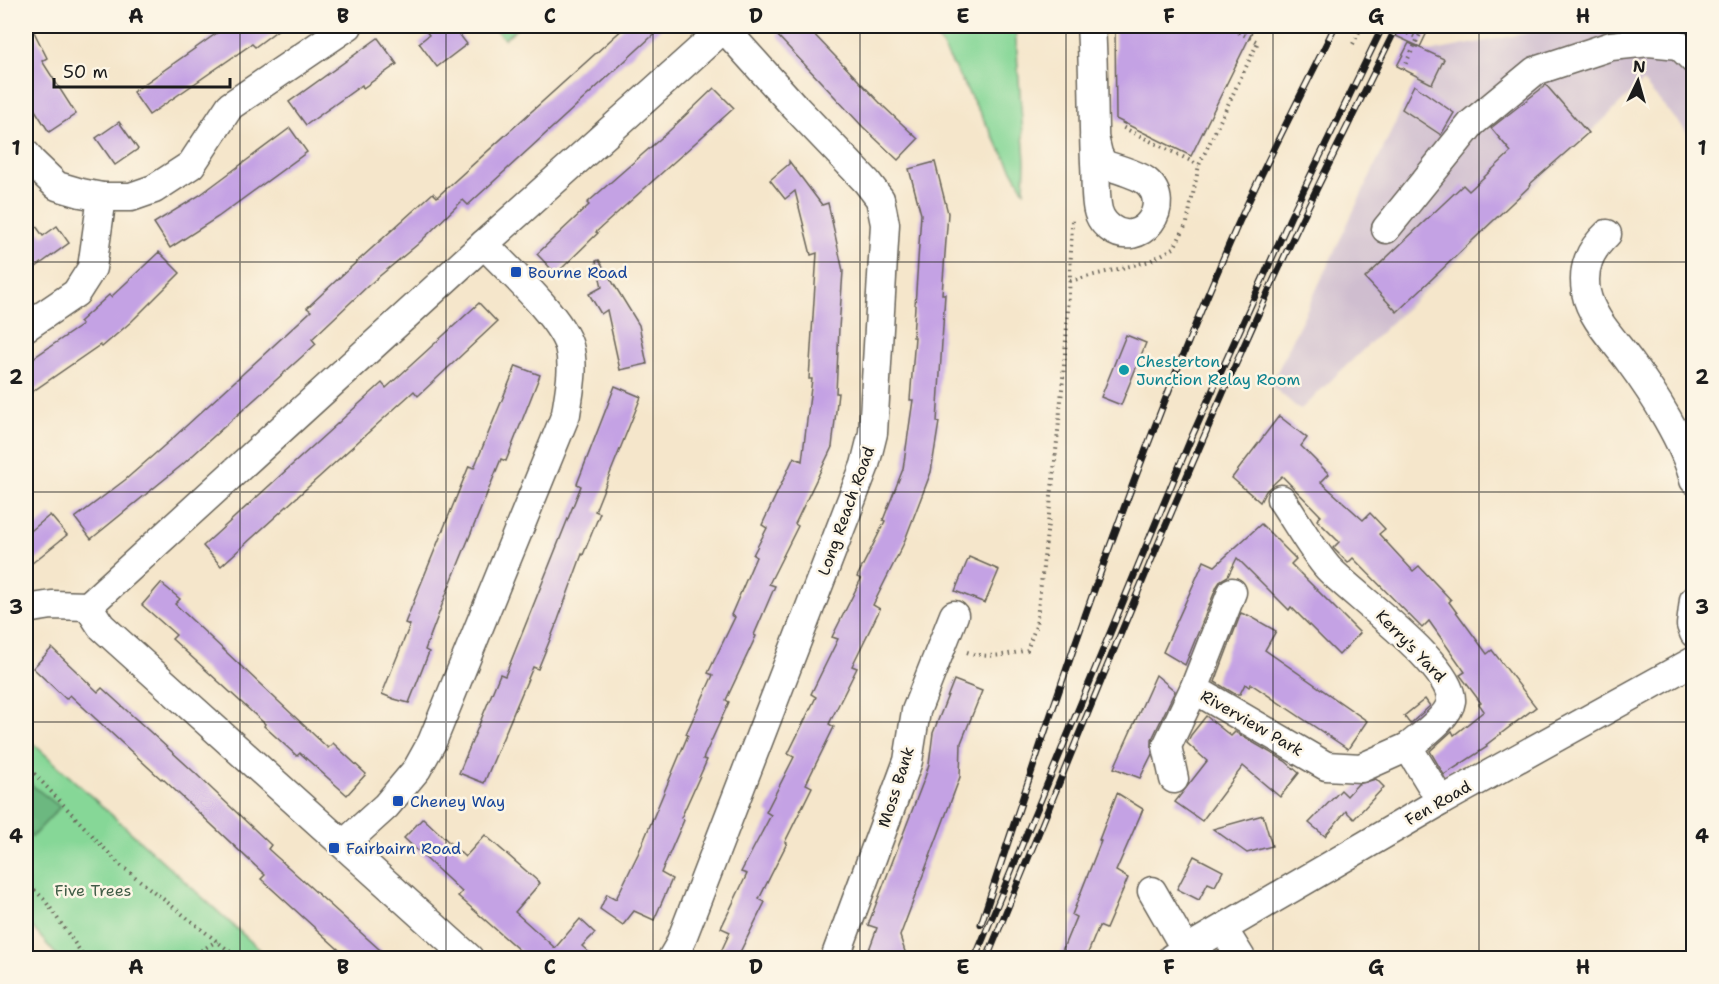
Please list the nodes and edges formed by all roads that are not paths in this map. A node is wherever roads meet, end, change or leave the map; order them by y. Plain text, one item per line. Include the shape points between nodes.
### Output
1 (348, 26) edge
2 (1091, 26) edge
3 (723, 27) edge
4 (1694, 60) edge
5 (1094, 137) junction
6 (26, 154) edge
7 (1130, 175) junction
8 (102, 197) junction
9 (1085, 209) junction
10 (1386, 229) dead end
11 (1607, 234) dead end
12 (483, 244) junction
13 (26, 327) edge
14 (1694, 480) edge
15 (1281, 499) dead end
16 (1232, 592) dead end
17 (1694, 600) edge
18 (88, 606) junction
19 (26, 609) edge
20 (954, 615) dead end
21 (1694, 633) edge
22 (1694, 661) edge
23 (1194, 689) junction
24 (1408, 747) junction
25 (1174, 779) dead end
26 (1441, 801) junction
27 (344, 844) junction
28 (1152, 891) dead end
29 (1223, 929) junction
30 (1179, 954) edge
31 (469, 958) edge
32 (672, 958) edge
33 (835, 958) edge
34 (1240, 958) edge

1 - 8 street via 230,106 191,165 154,189 131,196
2 - 5 street
3 - 12 street
3 - 32 street, Long Reach Road via 867,182 880,199 885,224 873,433 865,465
4 - 10 street via 1679,45 1649,42 1611,46 1535,71 1472,123
5 - 7 street via 1103,164
5 - 9 street
6 - 8 street via 57,186
7 - 9 street via 1113,178
7 - 9 street via 1146,181 1155,195 1156,212 1148,226 1133,234 1116,232
8 - 13 street via 92,268 76,293
11 - 14 street via 1594,246 1586,265 1586,292 1595,314 1666,416
12 - 18 street
12 - 27 street via 557,322 569,346 572,380 566,414 432,742 417,769 386,806
15 - 24 street, Kerry's Yard via 1328,567 1398,627 1447,682 1451,702 1447,712
16 - 23 street, Riverview Park
17 - 21 street
18 - 19 street
18 - 27 street via 101,626
20 - 33 street, Moss Bank via 916,711 908,761
22 - 26 street, Fen Road
23 - 24 street, Riverview Park via 1326,766 1361,768
23 - 25 street via 1167,746
24 - 26 street
26 - 29 street, Fen Road
27 - 31 street
28 - 30 street, Fen Road
29 - 30 street, Fen Road
29 - 34 street

